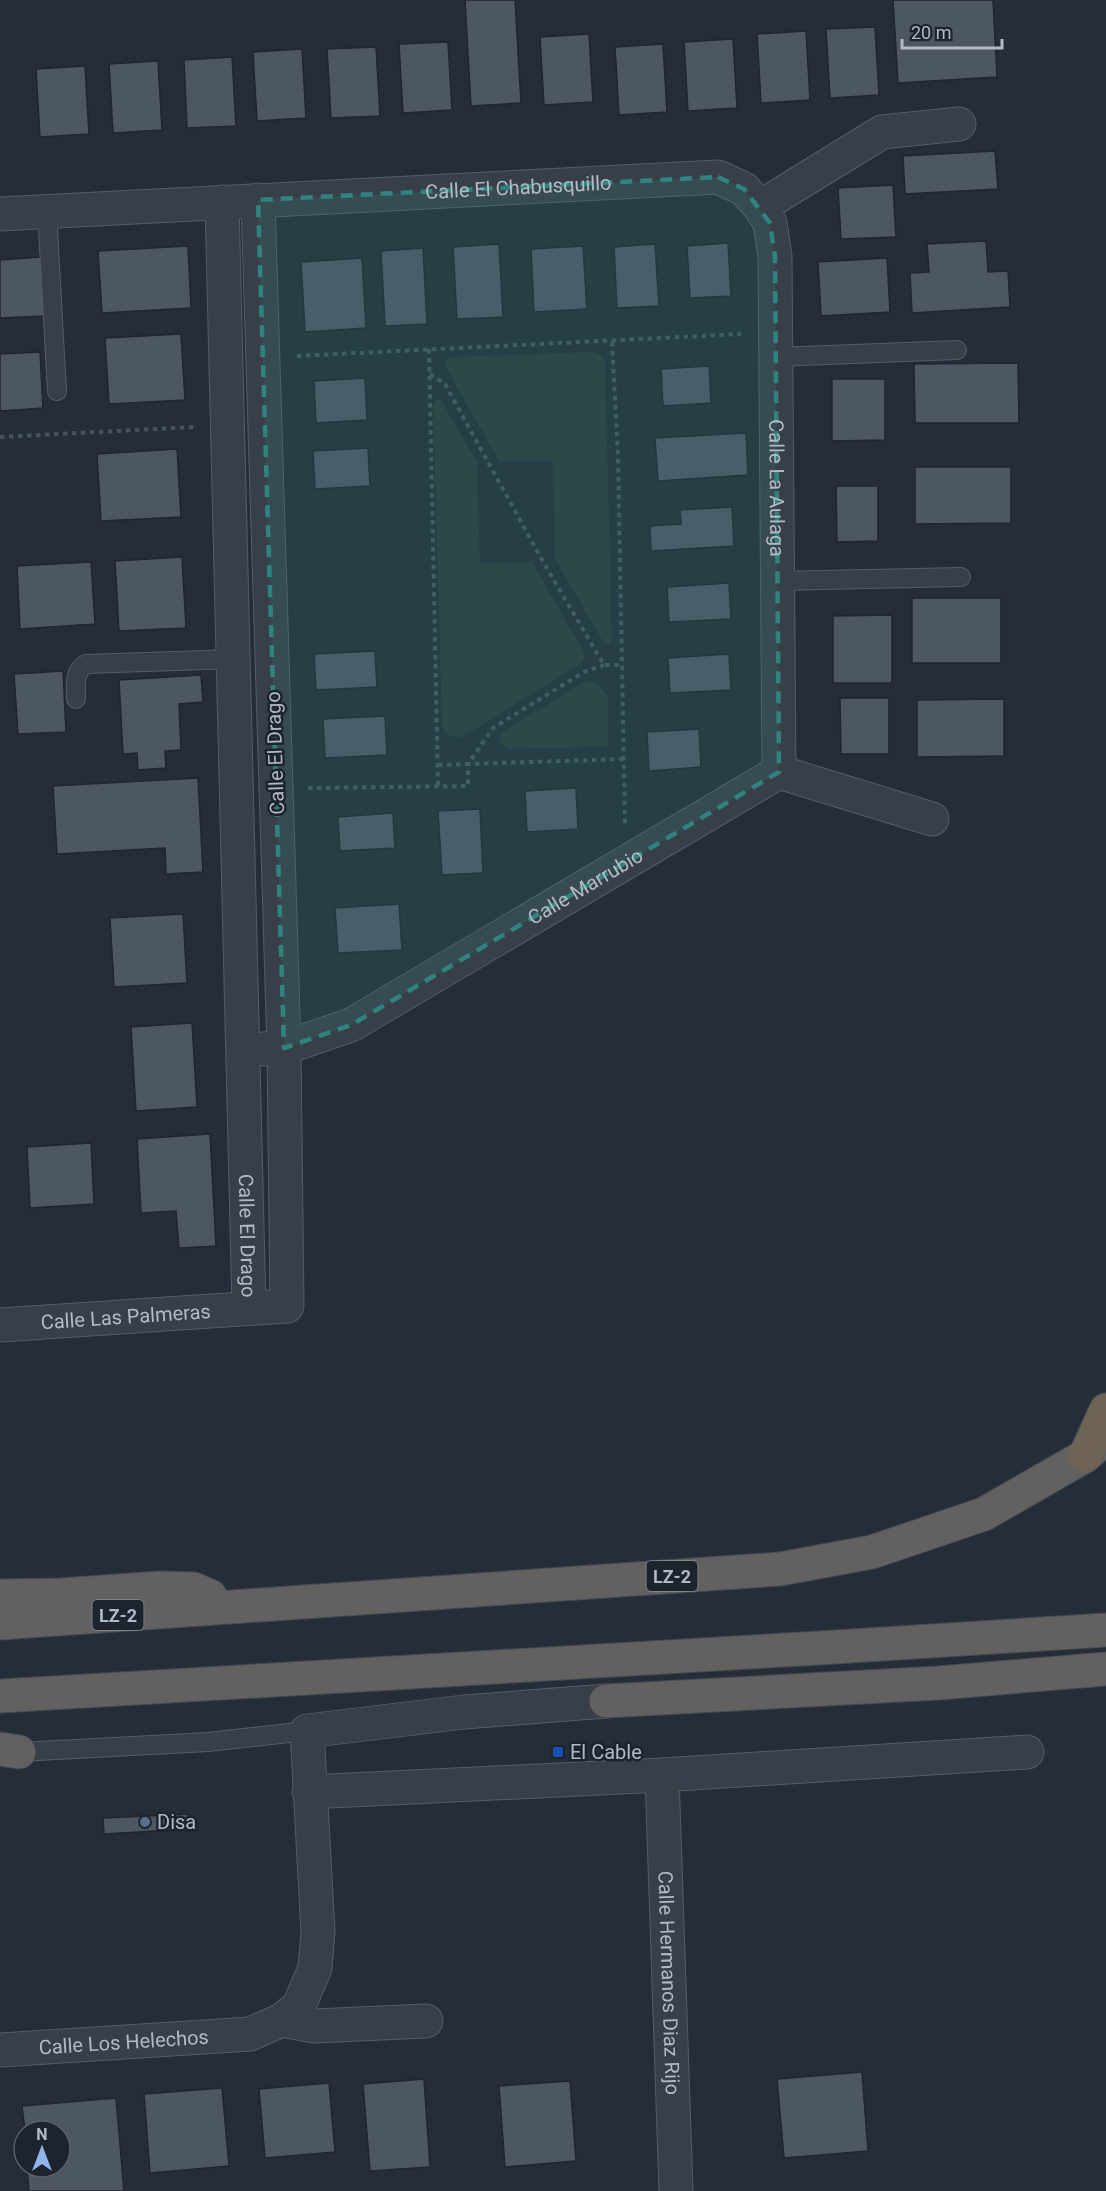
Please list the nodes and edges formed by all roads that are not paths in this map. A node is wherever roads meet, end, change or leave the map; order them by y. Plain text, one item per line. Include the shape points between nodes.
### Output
1 (958, 124) dead end
2 (258, 200) junction
3 (222, 202) junction
4 (760, 207) junction
5 (47, 211) junction
6 (0, 214) edge
7 (776, 345) junction
8 (957, 350) dead end
9 (57, 391) dead end
10 (961, 577) dead end
11 (777, 581) junction
12 (234, 659) junction
13 (76, 699) dead end
14 (779, 772) junction
15 (932, 819) dead end
16 (284, 1048) junction
17 (243, 1051) junction
18 (287, 1306) joint
19 (249, 1308) junction
20 (0, 1325) edge
21 (1106, 1410) edge
22 (1096, 1447) edge
23 (2, 1602) edge
24 (1106, 1630) edge
25 (1106, 1669) edge
26 (0, 1696) edge
27 (606, 1701) joint
28 (307, 1731) junction
29 (10, 1751) edge
30 (1027, 1752) dead end
31 (663, 1775) junction
32 (309, 1792) junction
33 (282, 2020) junction
34 (426, 2020) dead end
35 (0, 2050) edge
36 (676, 2191) edge

1 - 4 street via 882,132
2 - 3 street, Calle El Chabusquillo
2 - 4 street, Calle El Chabusquillo via 718,177 744,189
2 - 16 street, Calle El Drago
3 - 5 street, Calle El Chabusquillo
3 - 12 street, Calle El Drago
4 - 7 street, Calle La Aulaga via 770,223 775,256
5 - 6 street, Calle El Chabusquillo
5 - 9 lane
7 - 8 lane
7 - 11 street, Calle La Aulaga
10 - 11 lane
11 - 14 street, Calle La Aulaga
12 - 13 lane via 86,664 79,668 76,678
12 - 17 street, Calle El Drago
14 - 15 street
14 - 16 street, Calle Marrubio via 351,1025
16 - 17 street, Calle Marrubio
16 - 18 street, Calle El Drago
17 - 19 street, Calle El Drago
18 - 19 street, Calle Las Palmeras
19 - 20 street, Calle Las Palmeras
21 - 22 highway
22 - 23 highway, LZ-2 via 984,1514 872,1552 780,1569 236,1607 194,1589 160,1588
24 - 26 highway
25 - 27 highway
27 - 28 street via 464,1712
28 - 29 lane via 208,1742
28 - 32 street
30 - 31 street
31 - 32 street
31 - 36 street, Calle Hermanos Diaz Rijo
32 - 33 street via 318,1932 315,1968 299,2006
33 - 34 street via 314,2025
33 - 35 street, Calle Los Helechos via 250,2034

